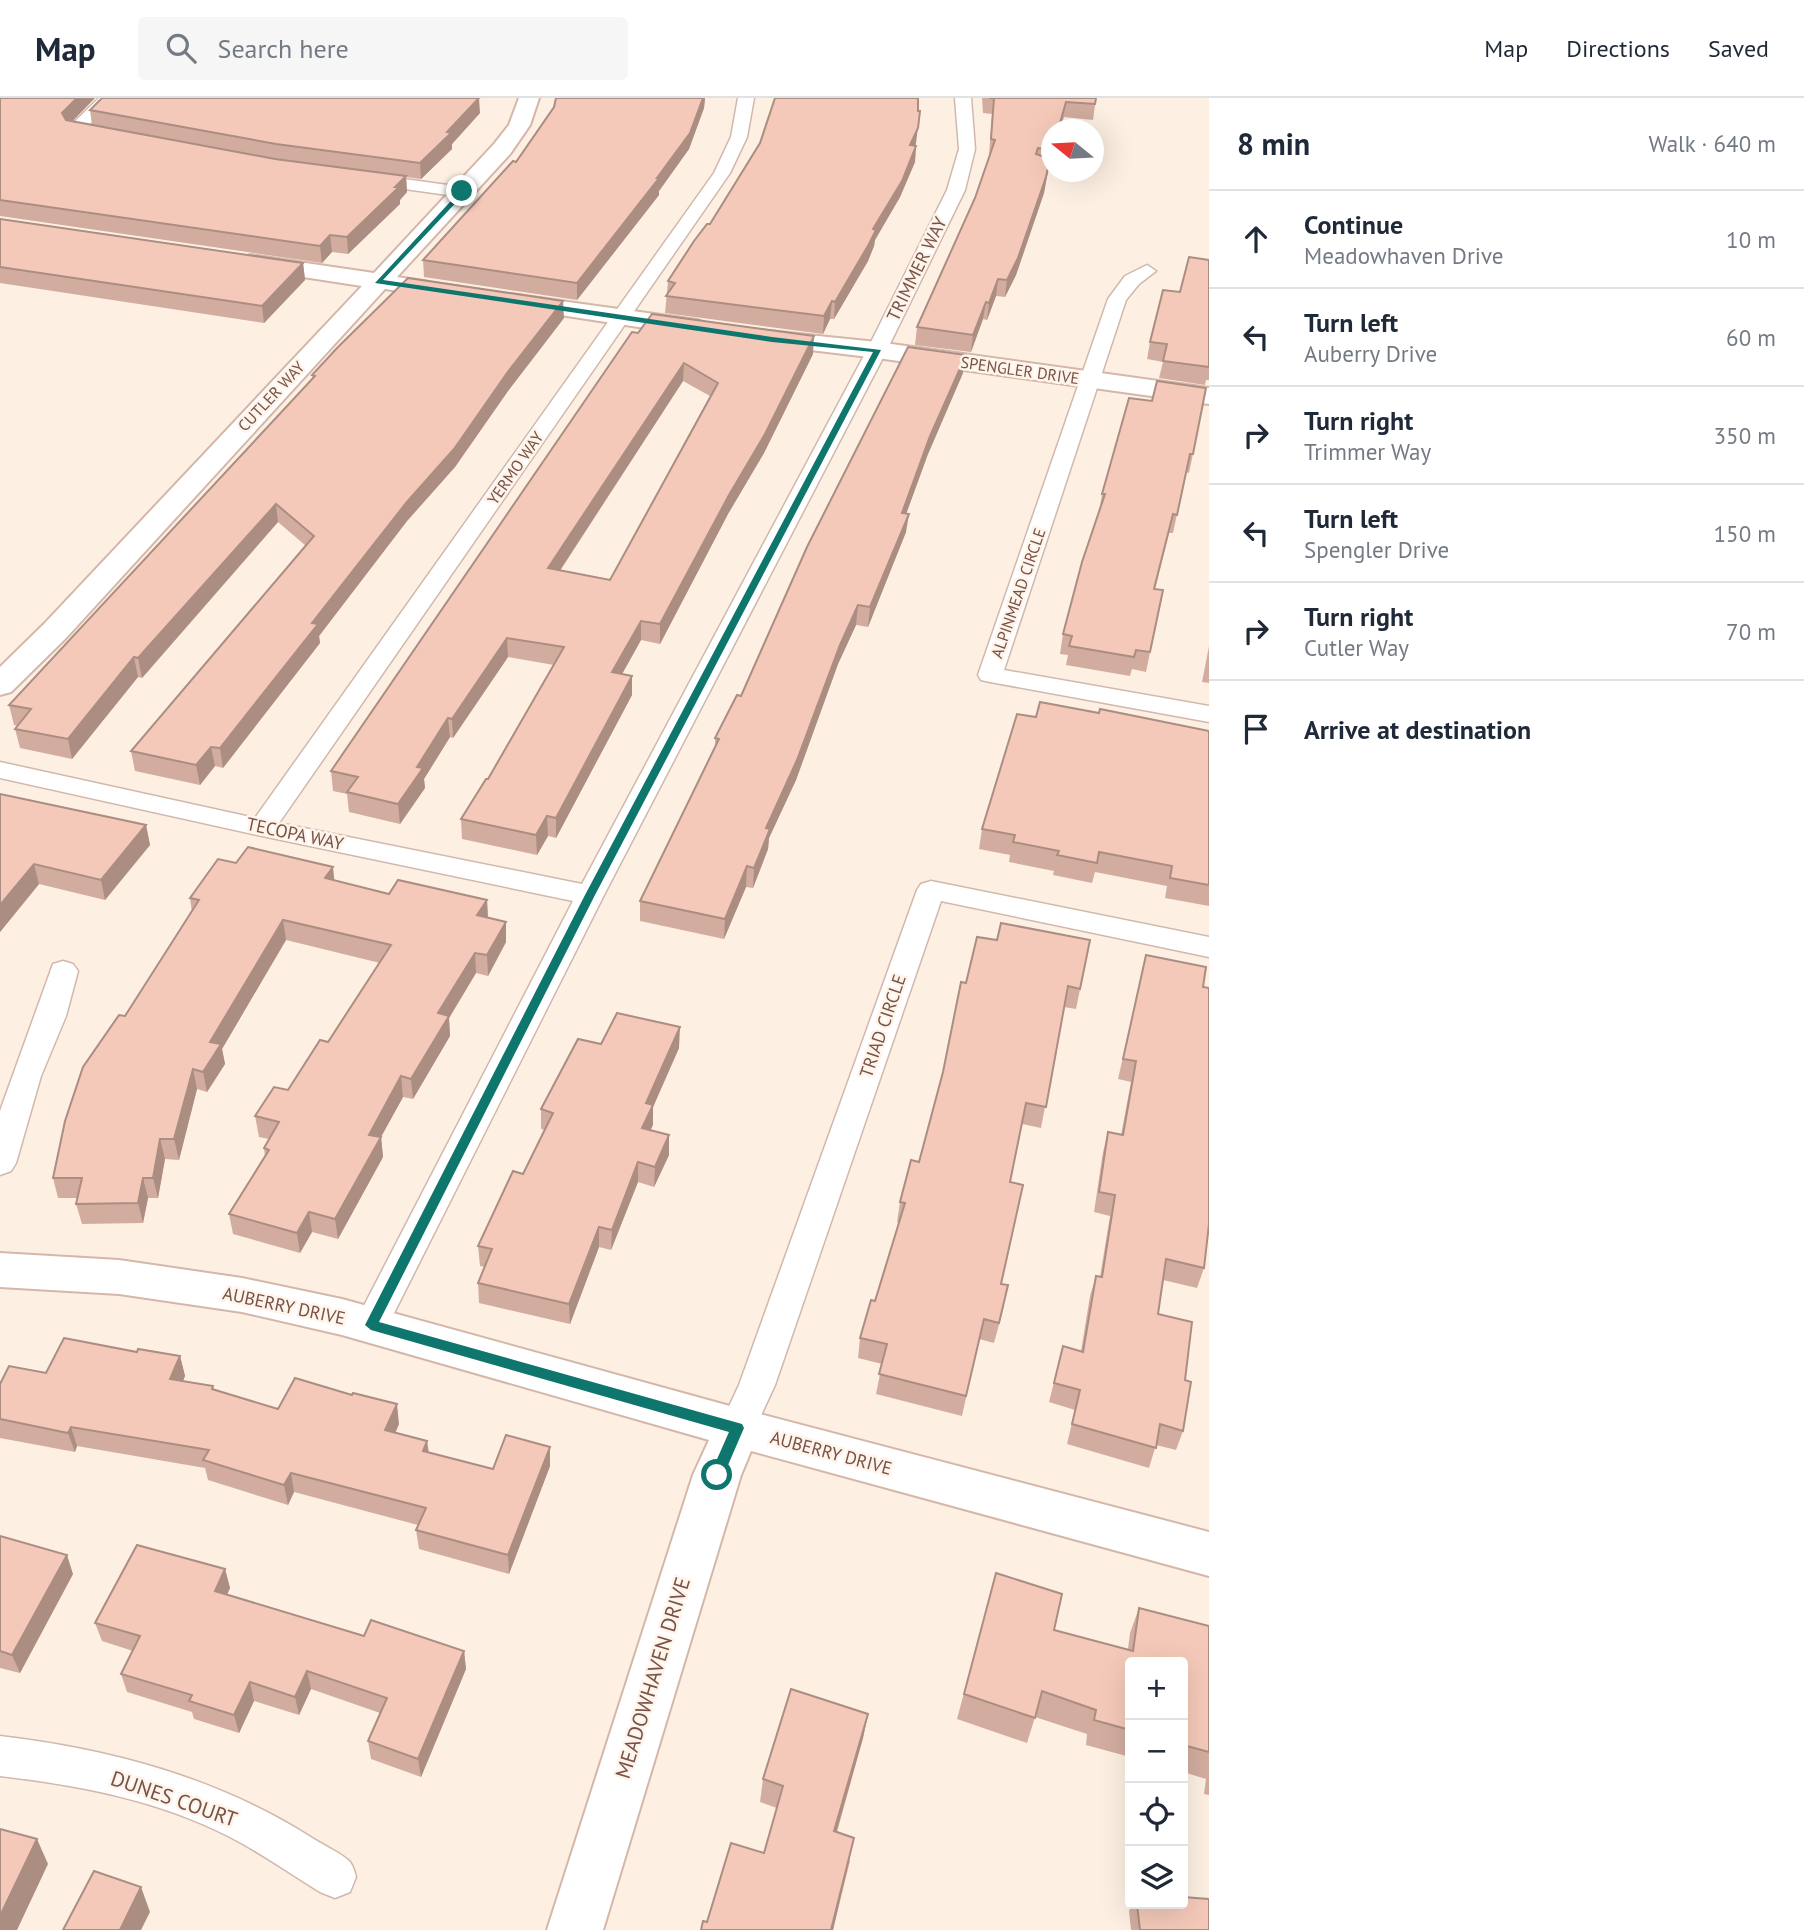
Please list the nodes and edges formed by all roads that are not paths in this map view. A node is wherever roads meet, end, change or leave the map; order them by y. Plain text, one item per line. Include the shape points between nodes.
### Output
1 (108, 98) edge
2 (529, 98) edge
3 (746, 98) edge
4 (963, 98) edge
5 (128, 140) edge
6 (356, 177) edge
7 (462, 191) junction
8 (231, 259) edge
9 (1147, 271) dead end
10 (378, 281) junction
11 (622, 317) junction
12 (877, 350) junction
13 (1091, 380) junction
14 (1209, 396) edge
15 (0, 685) edge
16 (1209, 714) edge
17 (0, 770) edge
18 (262, 828) junction
19 (590, 895) junction
20 (1209, 947) edge
21 (63, 971) dead end
22 (0, 1163) edge
23 (0, 1270) edge
24 (371, 1325) junction
25 (737, 1428) junction
26 (1209, 1554) edge
27 (0, 1756) edge
28 (335, 1877) dead end
29 (575, 1930) edge

1 - 5 street via 75,130
2 - 7 street, CUTLER WAY via 519,125 502,149
3 - 11 street, YERMO WAY via 740,137 722,173
4 - 12 street, TRIMMER WAY via 967,149 956,190
6 - 7 street
7 - 10 street, CUTLER WAY
8 - 10 street, SPENGLER DRIVE
9 - 13 street via 1132,280 1117,299
10 - 11 street, SPENGLER DRIVE
10 - 15 street, CUTLER WAY
11 - 12 street, SPENGLER DRIVE
11 - 18 street, YERMO WAY
12 - 13 street, SPENGLER DRIVE
12 - 19 street, TRIMMER WAY
13 - 14 street, SPENGLER DRIVE
13 - 16 street, ALPINMEAD CIRCLE via 990,675
17 - 18 street, TECOPA WAY
18 - 19 street, TECOPA WAY
19 - 24 street, TRIMMER WAY
20 - 25 street, TRIAD CIRCLE via 932,890 757,1385
21 - 22 street
23 - 24 street, AUBERRY DRIVE via 119,1278 242,1295
24 - 25 street, AUBERRY DRIVE
25 - 26 street, AUBERRY DRIVE
25 - 29 street, MEADOWHAVEN DRIVE via 717,1475
27 - 28 street, DUNES COURT via 75,1767 190,1799 244,1821

